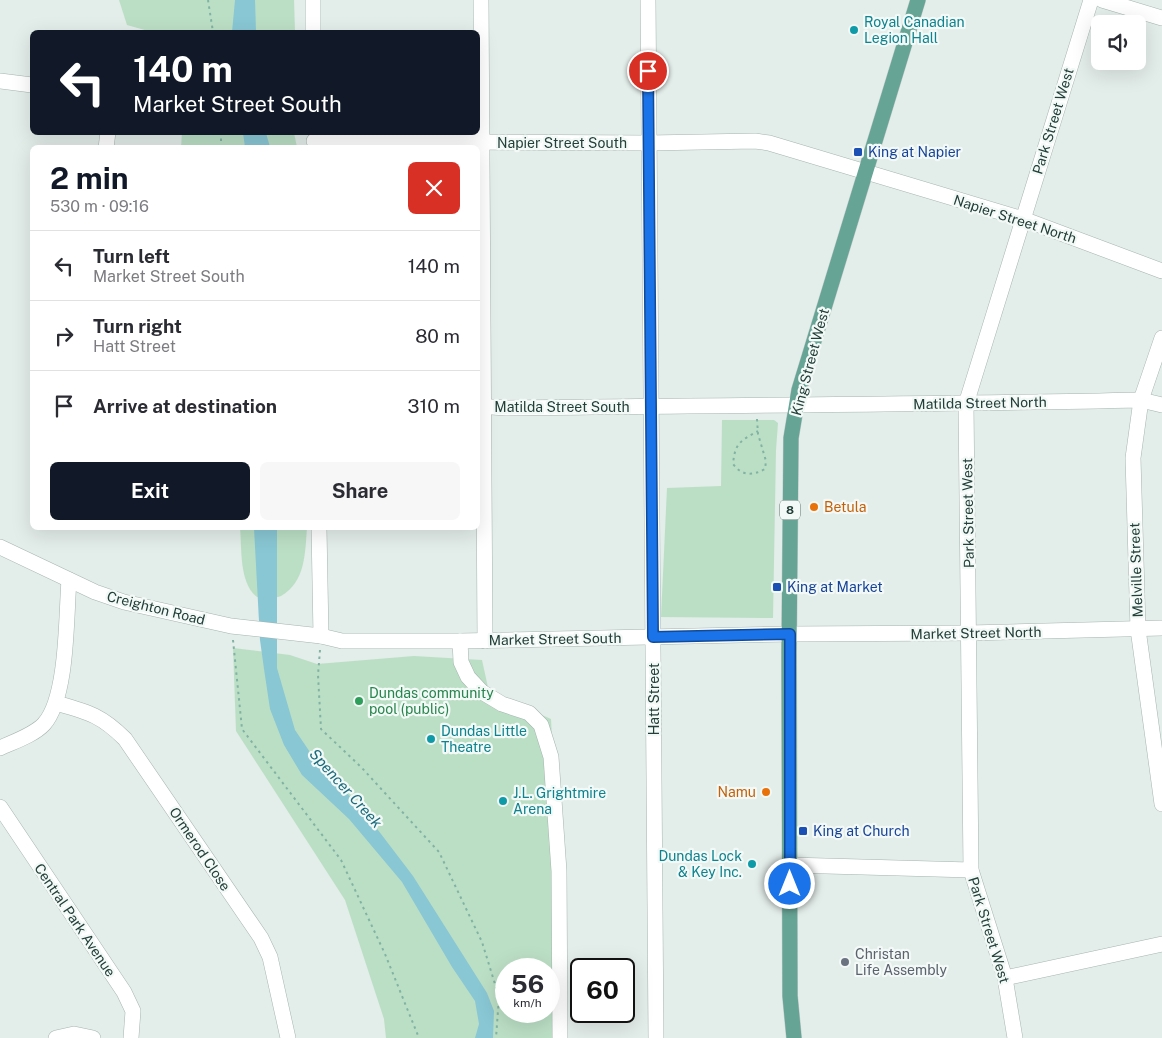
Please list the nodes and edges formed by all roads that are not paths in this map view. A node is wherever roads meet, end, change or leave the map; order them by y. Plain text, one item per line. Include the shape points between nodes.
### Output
1 (312, 0) edge
2 (481, 0) edge
3 (648, 0) edge
4 (918, 0) edge
5 (1091, 0) edge
6 (1102, 0) edge
7 (1162, 18) edge
8 (313, 30) edge
9 (0, 81) edge
10 (30, 85) edge
11 (314, 140) edge
12 (482, 142) junction
13 (649, 143) junction
14 (866, 173) junction
15 (1023, 219) junction
16 (1162, 271) edge
17 (1162, 338) edge
18 (1141, 400) junction
19 (797, 404) junction
20 (966, 404) junction
21 (1162, 405) edge
22 (481, 406) edge
23 (652, 406) junction
24 (319, 530) edge
25 (0, 547) edge
26 (69, 580) junction
27 (1162, 628) edge
28 (1138, 629) junction
29 (969, 633) junction
30 (790, 634) junction
31 (321, 636) junction
32 (653, 637) junction
33 (485, 640) junction
34 (460, 641) junction
35 (56, 703) junction
36 (0, 748) edge
37 (1160, 771) edge
38 (1162, 804) edge
39 (0, 807) edge
40 (790, 865) junction
41 (971, 870) junction
42 (1162, 944) edge
43 (1005, 978) junction
44 (56, 1038) edge
45 (93, 1038) edge
46 (131, 1038) edge
47 (288, 1038) edge
48 (560, 1038) edge
49 (656, 1038) edge
50 (794, 1038) edge
51 (1015, 1038) edge

1 - 8 street
2 - 12 street
3 - 13 street, Hatt Street
4 - 14 main road, King Street West / 8
5 - 15 street, Park Street West
6 - 7 street
9 - 10 street
11 - 12 street, Napier Street South
12 - 13 street, Napier Street South
12 - 22 street
13 - 14 street, Napier Street South via 755,141
13 - 23 street, Hatt Street
14 - 15 street, Napier Street North
14 - 19 main road, King Street West / 8
15 - 16 street, Napier Street North
15 - 20 street, Park Street West
17 - 18 street, Melville Street
18 - 20 street, Matilda Street North
18 - 21 street, Matilda Street North
18 - 28 street, Melville Street via 1133,458
19 - 20 street, Matilda Street North
19 - 23 street, Matilda Street South
19 - 30 main road, King Street West / 8 via 791,438
20 - 29 street, Park Street West
22 - 23 street, Matilda Street South
22 - 33 street
23 - 32 street, Hatt Street
24 - 31 street
25 - 26 street, Creighton Road
26 - 31 street, Creighton Road via 124,602 231,626
26 - 35 street via 62,679
27 - 28 street, Market Street North
28 - 29 street, Market Street North
28 - 37 street, Melville Street
29 - 30 street, Market Street North
29 - 41 street, Park Street West
30 - 32 street, Market Street South
30 - 40 main road, King Street West / 8
31 - 34 street, Market Street South via 342,640
32 - 33 street, Market Street South
32 - 49 street, Hatt Street
33 - 34 street, Market Street South
34 - 48 street via 461,662 468,677 495,700 529,713 540,725 551,757 560,871
35 - 36 street via 44,724
35 - 47 street, Ormerod Close via 90,712 111,725 125,739 261,938 270,958
37 - 38 street, Melville Street
39 - 46 street, Central Park Avenue via 124,992 133,1010
40 - 41 street
40 - 50 main road, King Street West / 8 via 790,996
41 - 43 street, Park Street West
42 - 43 street
43 - 51 street, Park Street West
44 - 45 street via 74,1034

